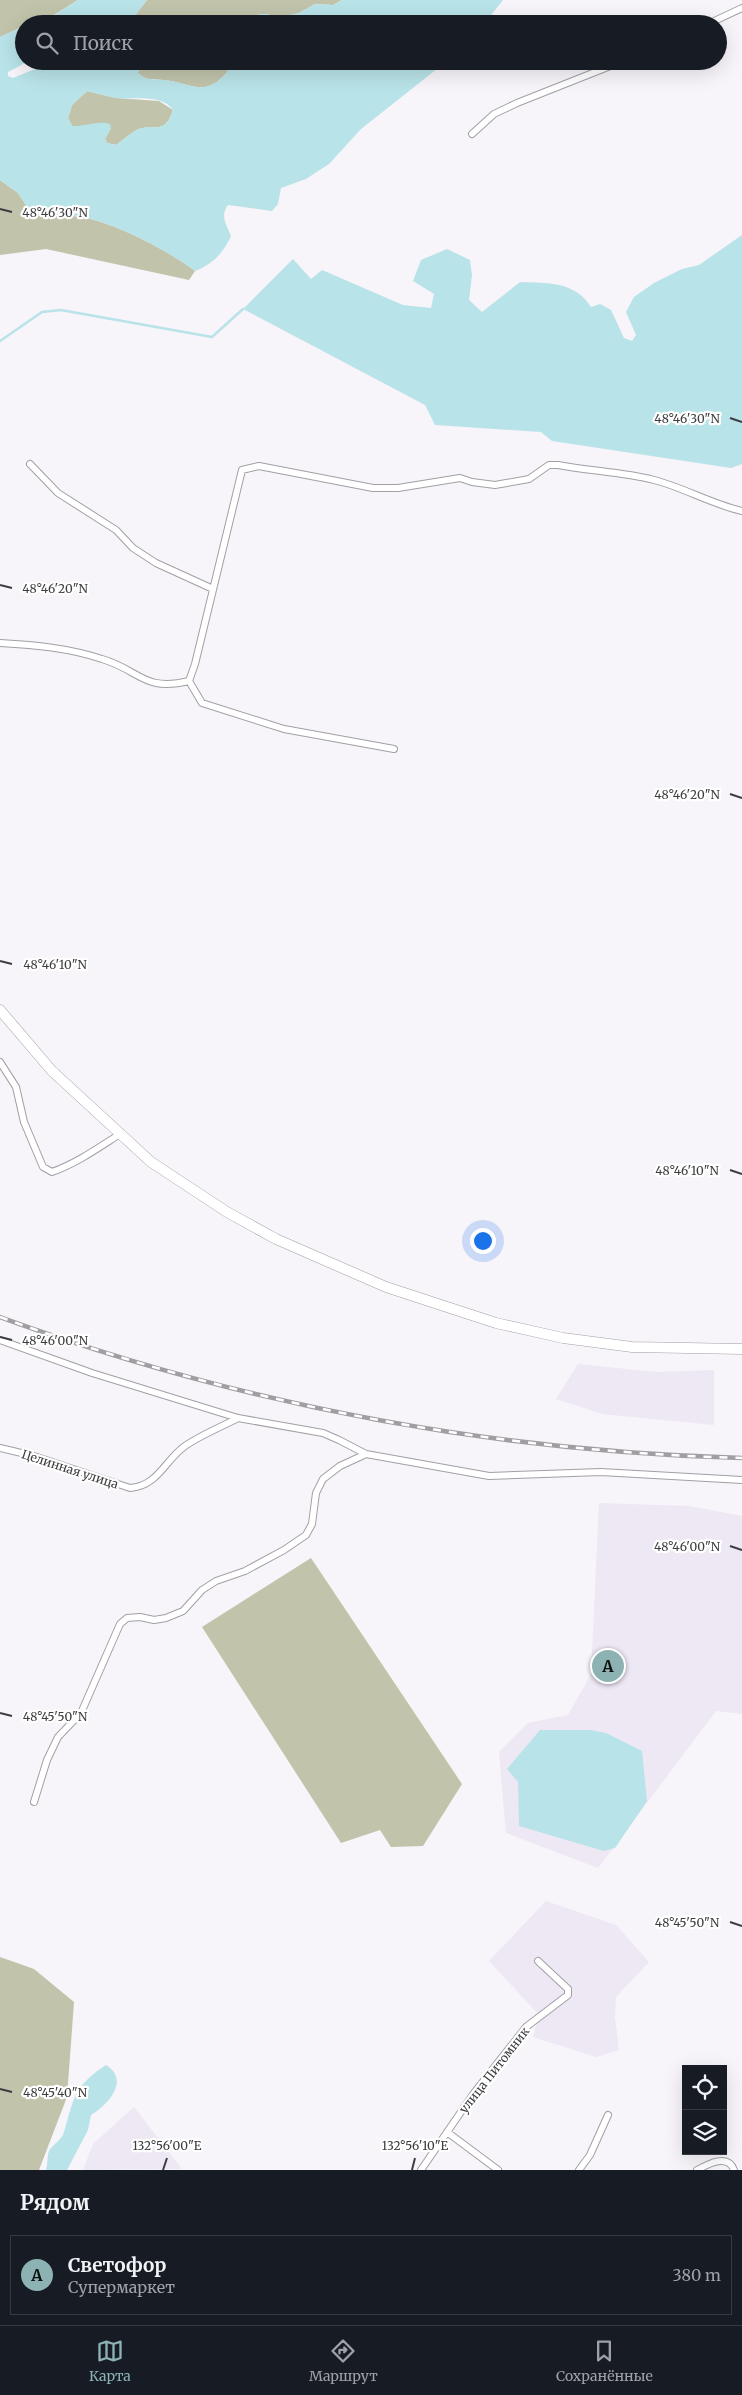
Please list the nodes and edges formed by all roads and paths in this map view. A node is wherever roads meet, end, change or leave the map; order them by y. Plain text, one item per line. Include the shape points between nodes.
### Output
1 (742, 8) edge
2 (727, 15) edge
3 (600, 70) edge
4 (472, 134) dead end
5 (30, 464) dead end
6 (742, 511) edge
7 (213, 589) junction
8 (0, 643) edge
9 (189, 681) junction
10 (394, 749) dead end
11 (0, 1010) edge
12 (0, 1062) edge
13 (120, 1134) junction
14 (0, 1340) edge
15 (742, 1349) edge
16 (238, 1418) junction
17 (0, 1448) edge
18 (366, 1454) junction
19 (742, 1480) edge
20 (34, 1802) dead end
21 (538, 1961) dead end
22 (608, 2115) dead end
23 (447, 2132) junction
24 (421, 2170) edge
25 (498, 2170) edge
26 (579, 2170) edge
27 (697, 2170) edge
28 (734, 2170) edge

1 - 2 street
3 - 4 street via 494,114
5 - 7 street via 58,492 116,530 133,548 156,563
6 - 7 street via 652,480 558,465 549,465 529,479 495,484 460,478 398,488 373,488 259,466 242,470
7 - 9 street
8 - 9 street via 49,646 105,659 138,677 168,686
9 - 10 street via 202,703 284,729
11 - 13 main road via 52,1071
12 - 13 street via 16,1087 24,1122 43,1167 52,1172 65,1167
13 - 15 main road via 151,1162 227,1212 276,1239 386,1287 496,1323 562,1338 632,1347
14 - 16 street via 92,1373
16 - 17 street, Целинная улица via 184,1447 155,1479 140,1487 130,1488
16 - 18 street via 323,1433
18 - 19 street via 489,1476 601,1472
18 - 20 street via 340,1466 323,1479 316,1493 312,1524 306,1534 284,1550 245,1571 216,1581 202,1590 183,1611 154,1620 127,1618 120,1624 81,1714 58,1737
21 - 23 street, улица Питомник via 568,1989 568,1995 526,2027
22 - 26 street via 590,2155
23 - 24 street, улица Питомник
23 - 25 street
27 - 28 street via 725,2160

